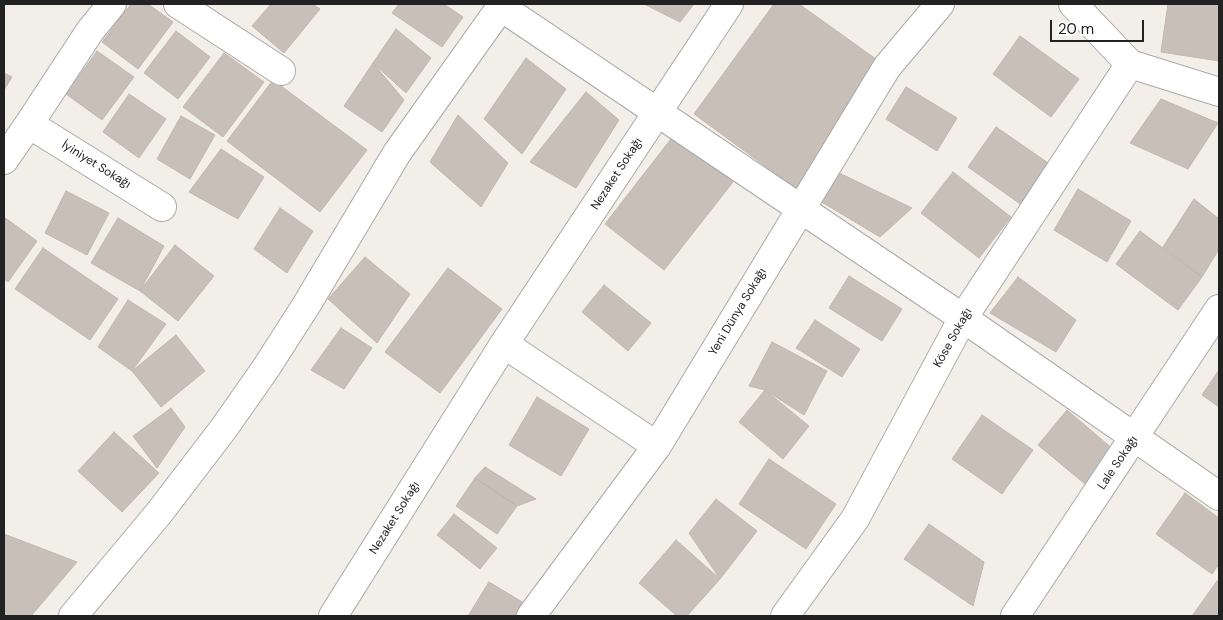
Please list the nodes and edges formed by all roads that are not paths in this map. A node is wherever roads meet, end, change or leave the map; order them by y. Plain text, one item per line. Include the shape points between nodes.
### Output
1 (112, 4) edge
2 (178, 4) edge
3 (729, 4) edge
4 (940, 4) edge
5 (1073, 4) edge
6 (502, 5) edge
7 (1130, 64) junction
8 (282, 71) dead end
9 (1219, 92) edge
10 (657, 113) junction
11 (29, 124) junction
12 (4, 160) edge
13 (162, 207) dead end
14 (801, 208) junction
15 (1219, 309) edge
16 (963, 318) junction
17 (504, 344) junction
18 (1135, 438) junction
19 (656, 446) junction
20 (1219, 496) edge
21 (73, 616) edge
22 (333, 616) edge
23 (531, 616) edge
24 (785, 616) edge
25 (1015, 616) edge

1 - 11 street via 90,31
2 - 8 street
3 - 10 street, Nezaket Sokağı
4 - 14 street, Yeni Dünya Sokağı via 887,67
5 - 7 street
6 - 10 street
6 - 21 street via 397,153 302,312 224,428 159,513
7 - 9 street
7 - 16 street, Köse Sokağı
10 - 14 street
10 - 17 street, Nezaket Sokağı
11 - 12 street
11 - 13 street, İyiniyet Sokağı
14 - 16 street
14 - 19 street, Yeni Dünya Sokağı
15 - 18 street, Lale Sokağı
16 - 18 street
16 - 24 street, Köse Sokağı via 855,519
17 - 19 street
17 - 22 street, Nezaket Sokağı
18 - 20 street
18 - 25 street, Lale Sokağı
19 - 23 street, Yeni Dünya Sokağı

